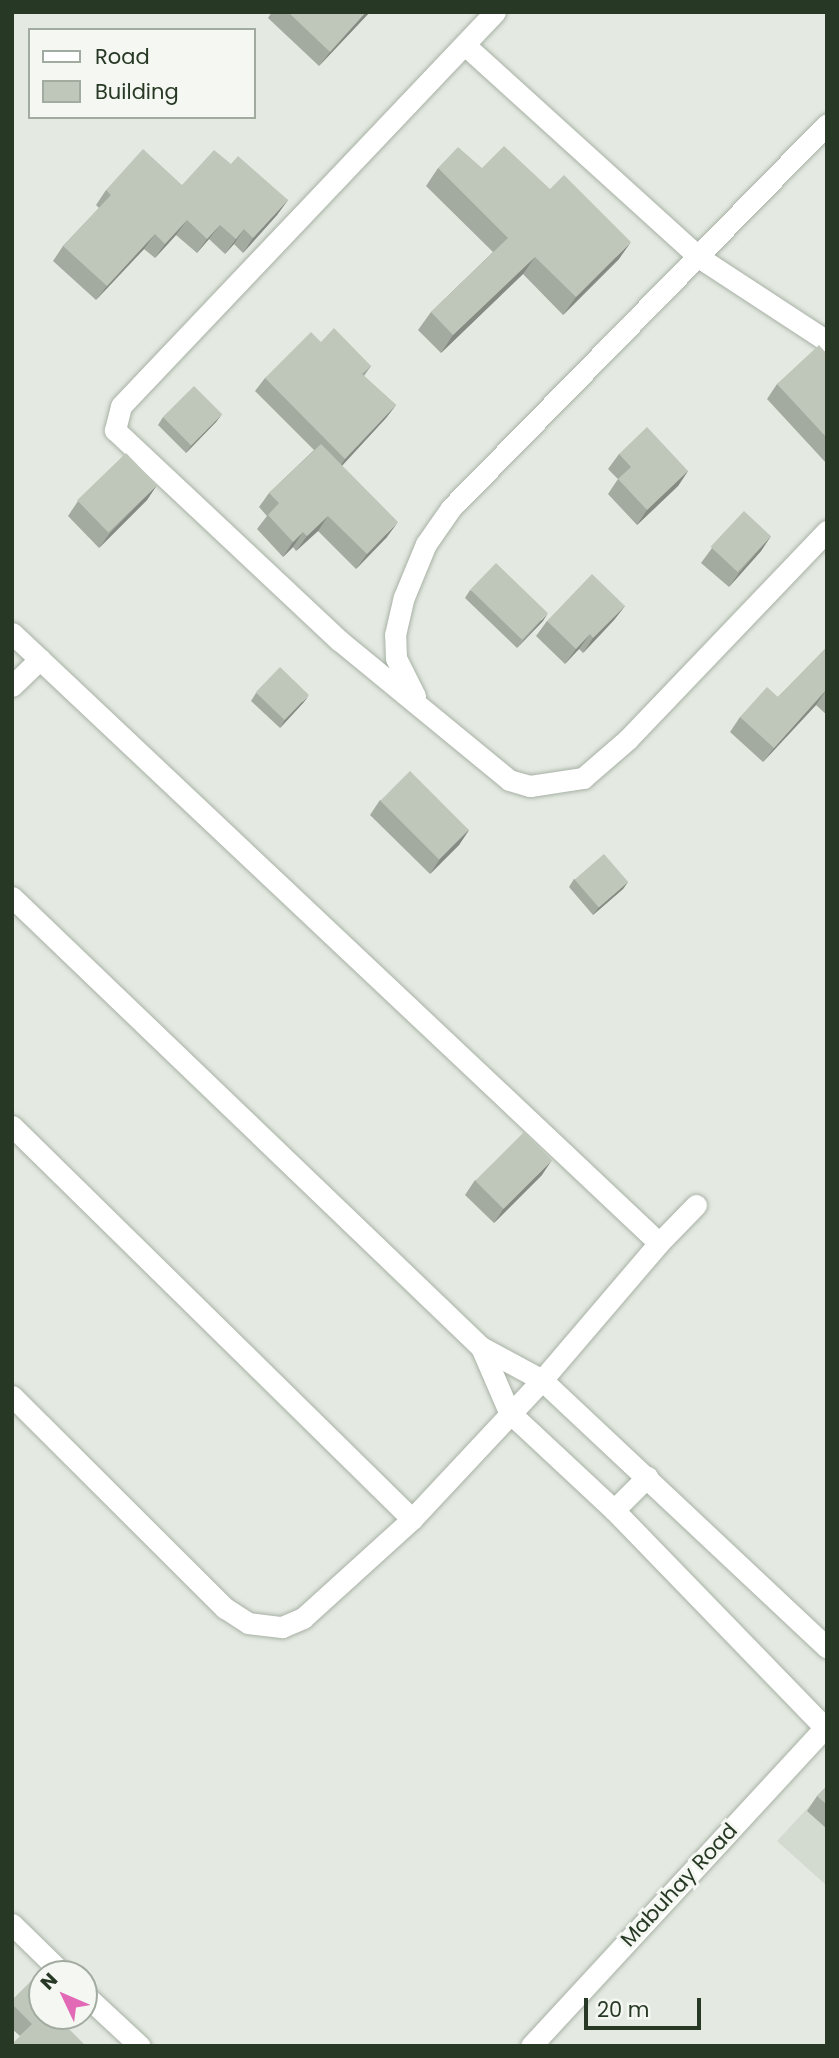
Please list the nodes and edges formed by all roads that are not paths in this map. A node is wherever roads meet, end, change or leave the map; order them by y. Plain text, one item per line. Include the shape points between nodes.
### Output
1 (495, 12) edge
2 (465, 45) junction
3 (827, 124) edge
4 (700, 258) junction
5 (827, 341) edge
6 (827, 531) edge
7 (12, 633) edge
8 (40, 659) junction
9 (12, 686) edge
10 (426, 712) junction
11 (12, 897) edge
12 (12, 1126) edge
13 (696, 1205) dead end
14 (659, 1243) junction
15 (481, 1347) junction
16 (542, 1380) junction
17 (12, 1396) edge
18 (509, 1412) junction
19 (647, 1477) junction
20 (614, 1510) junction
21 (412, 1519) junction
22 (827, 1648) edge
23 (826, 1726) edge
24 (12, 1924) edge
25 (49, 1960) edge
26 (98, 2007) edge
27 (141, 2046) edge
28 (531, 2046) edge

1 - 2 street
2 - 4 street
2 - 10 street via 121,406 114,430 340,641
3 - 4 street
4 - 5 street
4 - 10 street via 451,508 426,544 395,635 404,680
6 - 10 street via 628,739 583,778 549,786 509,780
7 - 8 street
8 - 9 street
8 - 14 street
11 - 15 street
12 - 21 street
13 - 14 street
14 - 16 street
15 - 16 street
15 - 18 street
16 - 18 street
16 - 19 street
17 - 21 street via 225,1608 256,1625 282,1627 303,1618
18 - 20 street
18 - 21 street
19 - 20 street
19 - 22 street
20 - 23 street
23 - 28 street, Mabuhay Road
24 - 25 street
26 - 27 street

